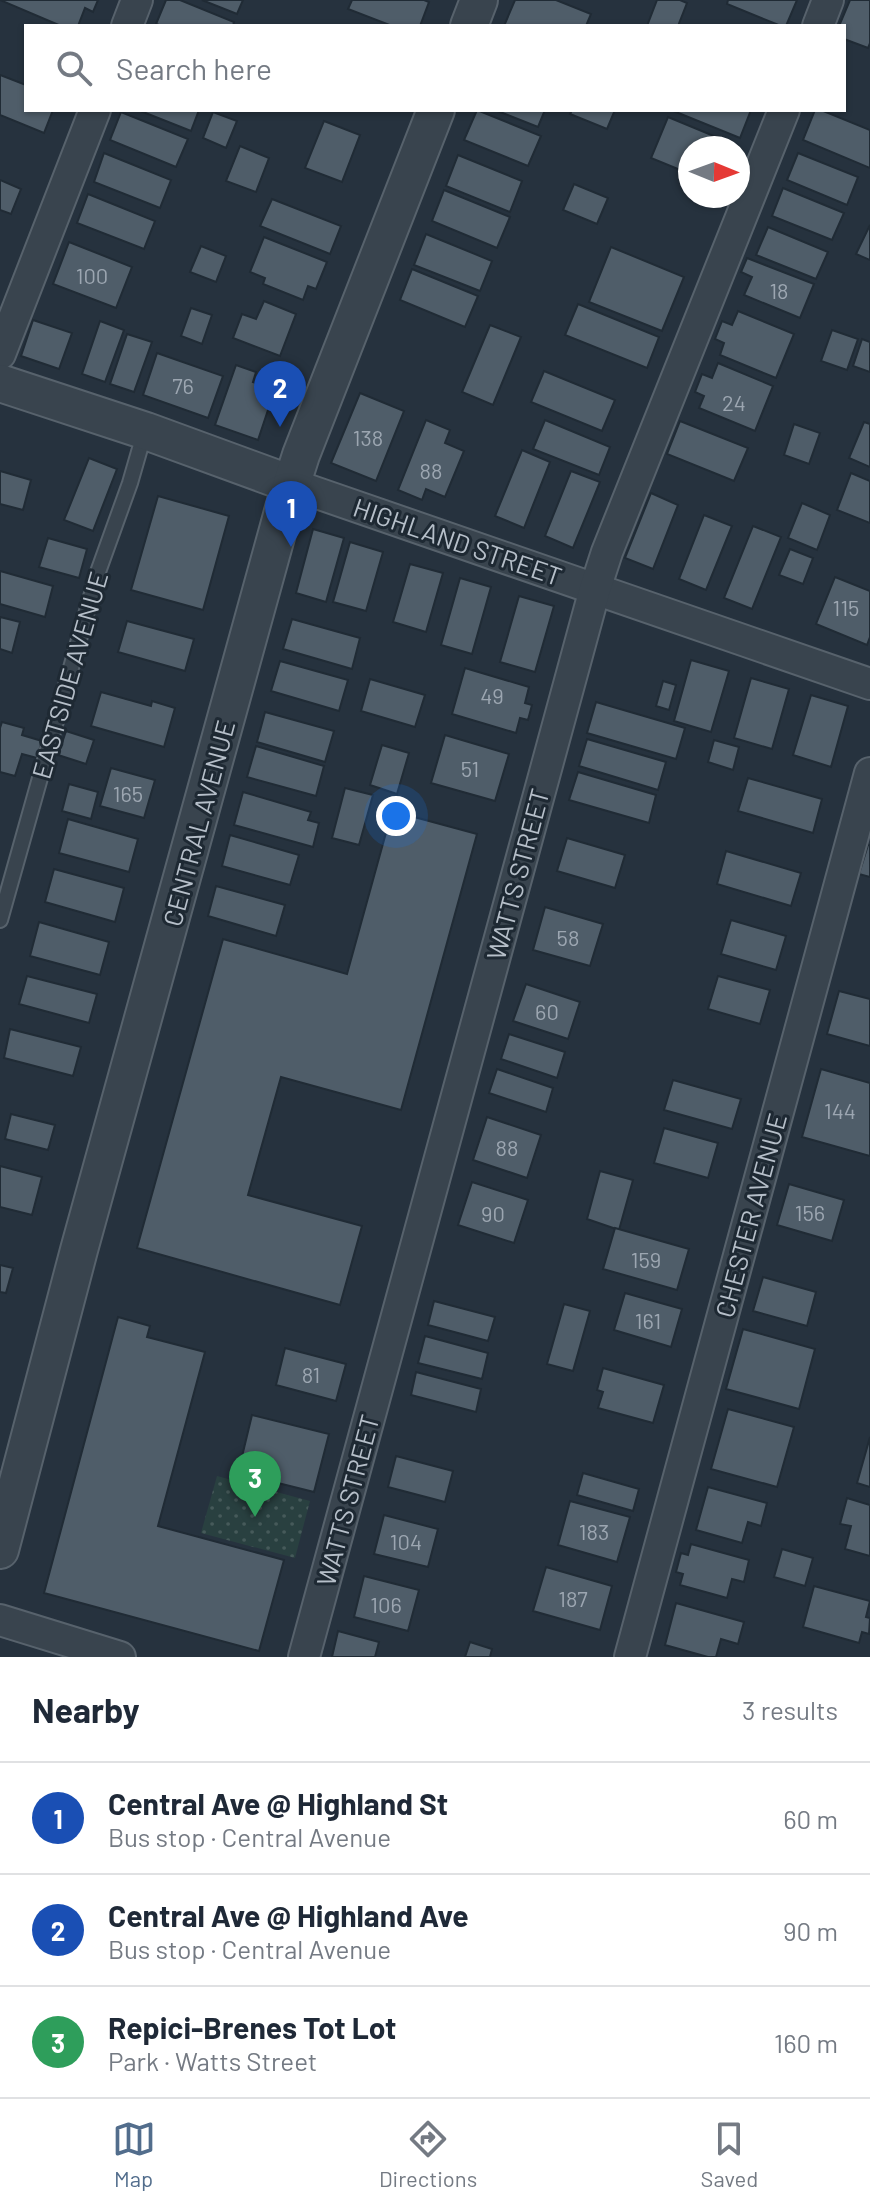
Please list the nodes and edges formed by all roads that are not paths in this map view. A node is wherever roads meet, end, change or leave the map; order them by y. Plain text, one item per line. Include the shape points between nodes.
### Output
1 (137, 0) edge
2 (479, 0) edge
3 (828, 0) edge
4 (128, 24) edge
5 (470, 24) edge
6 (819, 24) edge
7 (94, 112) edge
8 (435, 112) edge
9 (783, 112) edge
10 (0, 354) edge
11 (0, 383) edge
12 (146, 431) junction
13 (291, 484) junction
14 (595, 589) junction
15 (870, 684) edge
16 (870, 773) edge
17 (0, 920) edge
18 (0, 1550) edge
19 (0, 1620) edge
20 (120, 1657) edge
21 (304, 1657) edge
22 (630, 1657) edge

1 - 4 street
2 - 5 street
3 - 6 street
7 - 10 street
8 - 13 street, CENTRAL AVENUE
9 - 14 street, WATTS STREET
11 - 12 street, HIGHLAND STREET
12 - 13 street, HIGHLAND STREET
12 - 17 lane, EASTSIDE AVENUE via 98,572
13 - 14 street, HIGHLAND STREET
13 - 18 street, CENTRAL AVENUE
14 - 15 street, HIGHLAND STREET
14 - 21 street, WATTS STREET
16 - 22 street, CHESTER AVENUE
19 - 20 street

